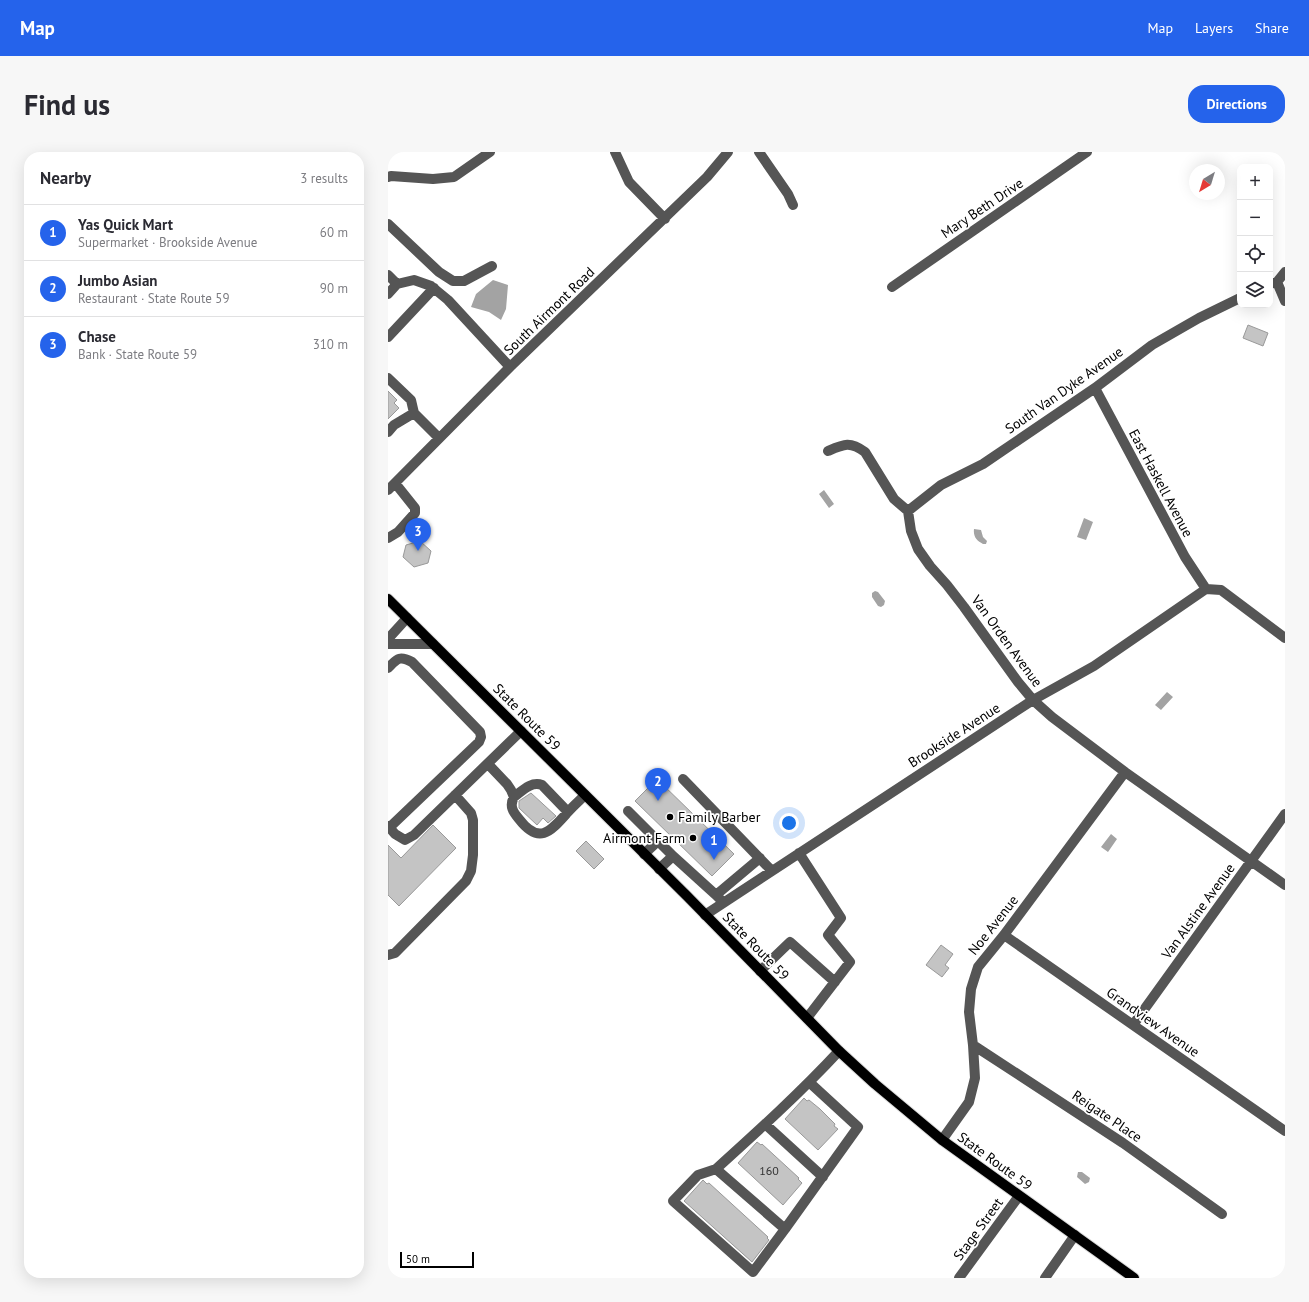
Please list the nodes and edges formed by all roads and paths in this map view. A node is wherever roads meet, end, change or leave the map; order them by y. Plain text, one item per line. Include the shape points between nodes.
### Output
1 (490, 152) edge
2 (615, 152) edge
3 (728, 152) edge
4 (759, 152) edge
5 (1087, 152) edge
6 (388, 177) edge
7 (792, 205) dead end
8 (665, 219) junction
9 (388, 224) edge
10 (492, 266) dead end
11 (1285, 272) edge
12 (388, 275) edge
13 (1273, 283) edge
14 (398, 284) junction
15 (892, 287) dead end
16 (434, 288) junction
17 (388, 294) edge
18 (1237, 299) edge
19 (1285, 301) edge
20 (388, 336) edge
21 (510, 367) junction
22 (388, 378) edge
23 (1095, 388) junction
24 (414, 413) junction
25 (388, 432) edge
26 (439, 438) junction
27 (828, 451) dead end
28 (392, 482) edge
29 (908, 511) junction
30 (388, 538) edge
31 (1206, 589) junction
32 (388, 599) edge
33 (407, 618) junction
34 (1285, 638) edge
35 (388, 639) edge
36 (388, 644) edge
37 (433, 644) junction
38 (388, 668) edge
39 (1033, 700) junction
40 (521, 731) junction
41 (488, 764) junction
42 (1125, 772) junction
43 (683, 778) dead end
44 (455, 795) junction
45 (585, 795) junction
46 (514, 797) junction
47 (628, 811) dead end
48 (568, 812) junction
49 (1285, 814) edge
50 (389, 827) edge
51 (658, 841) junction
52 (799, 853) junction
53 (644, 854) junction
54 (673, 856) junction
55 (760, 858) junction
56 (1250, 862) junction
57 (659, 869) junction
58 (772, 871) junction
59 (1285, 885) edge
60 (716, 895) junction
61 (723, 903) junction
62 (705, 914) junction
63 (1004, 935) junction
64 (388, 955) edge
65 (760, 971) junction
66 (835, 982) junction
67 (807, 1018) junction
68 (1134, 1025) junction
69 (974, 1045) junction
70 (839, 1051) junction
71 (809, 1082) junction
72 (765, 1124) junction
73 (1285, 1131) edge
74 (942, 1140) junction
75 (716, 1169) junction
76 (822, 1177) junction
77 (1019, 1196) junction
78 (1222, 1214) dead end
79 (785, 1229) junction
80 (1075, 1235) junction
81 (959, 1278) edge
82 (1045, 1278) edge
83 (1134, 1278) edge

1 - 6 street via 454,177
2 - 8 street via 629,182
3 - 8 street, South Airmont Road
4 - 7 street via 788,194
5 - 15 street, Mary Beth Drive
8 - 21 street, South Airmont Road
9 - 10 street via 452,281 464,281
11 - 13 street
12 - 14 street
13 - 19 street
14 - 16 street via 414,280
14 - 17 street
16 - 20 street
16 - 21 street
18 - 23 street, South Van Dyke Avenue via 1152,345
21 - 26 street, South Airmont Road
22 - 24 street via 411,400
23 - 29 street, South Van Dyke Avenue via 983,464 941,485
23 - 31 street, East Haskell Avenue via 1185,557
24 - 25 street via 394,425
24 - 26 street
26 - 28 street, South Airmont Road
27 - 29 street via 848,444 860,448 894,498
28 - 30 street via 415,508 416,513 398,532
29 - 39 street, Van Orden Avenue via 911,531 918,549 964,606
31 - 34 street via 1221,590
31 - 39 street, Brookside Avenue via 1094,666
32 - 33 main road, State Route 59
33 - 35 street
33 - 37 main road, State Route 59
36 - 37 street
37 - 40 main road, State Route 59
38 - 50 street via 398,659 404,658 412,662 480,732 481,737 479,742
39 - 42 street, Van Orden Avenue
39 - 52 street, Brookside Avenue
40 - 41 street
40 - 45 main road, State Route 59
41 - 44 street
41 - 46 street
42 - 56 street, Van Orden Avenue
42 - 63 street, Noe Avenue
43 - 55 street
44 - 50 street via 414,835 405,840
44 - 64 street via 471,813 473,820 471,871 466,881 450,898 395,953
45 - 48 street
45 - 53 main road, State Route 59
46 - 48 street via 537,783
46 - 48 street via 511,802 513,812 532,833 542,834 550,831
47 - 51 street
49 - 56 street, Van Alstine Avenue
51 - 53 street
51 - 54 street
52 - 58 street, Brookside Avenue
52 - 66 street via 841,918 828,935 850,962
53 - 57 main road, State Route 59
54 - 57 street
54 - 60 street
55 - 58 street
55 - 60 street
56 - 59 street, Van Orden Avenue
56 - 68 street, Van Alstine Avenue
57 - 62 main road, State Route 59
58 - 61 street, Brookside Avenue
60 - 61 street
61 - 62 street, Brookside Avenue
62 - 65 main road, State Route 59
63 - 68 street, Grandview Avenue
63 - 69 street, Noe Avenue via 978,966 971,989 969,1012
65 - 66 street via 790,942
65 - 67 main road, State Route 59
66 - 67 street
67 - 70 main road, State Route 59
68 - 73 street, Grandview Avenue
69 - 74 street, Noe Avenue via 975,1078 969,1102
69 - 78 street, Reigate Place via 1123,1143
70 - 71 street
70 - 74 main road, State Route 59
71 - 72 street
71 - 76 street via 858,1127
72 - 75 street
72 - 76 street
74 - 77 main road, State Route 59
75 - 79 street
75 - 79 street via 698,1175 672,1202 753,1272
76 - 79 street
77 - 80 main road, State Route 59
77 - 81 street, Stage Street
80 - 82 street
80 - 83 main road, State Route 59

